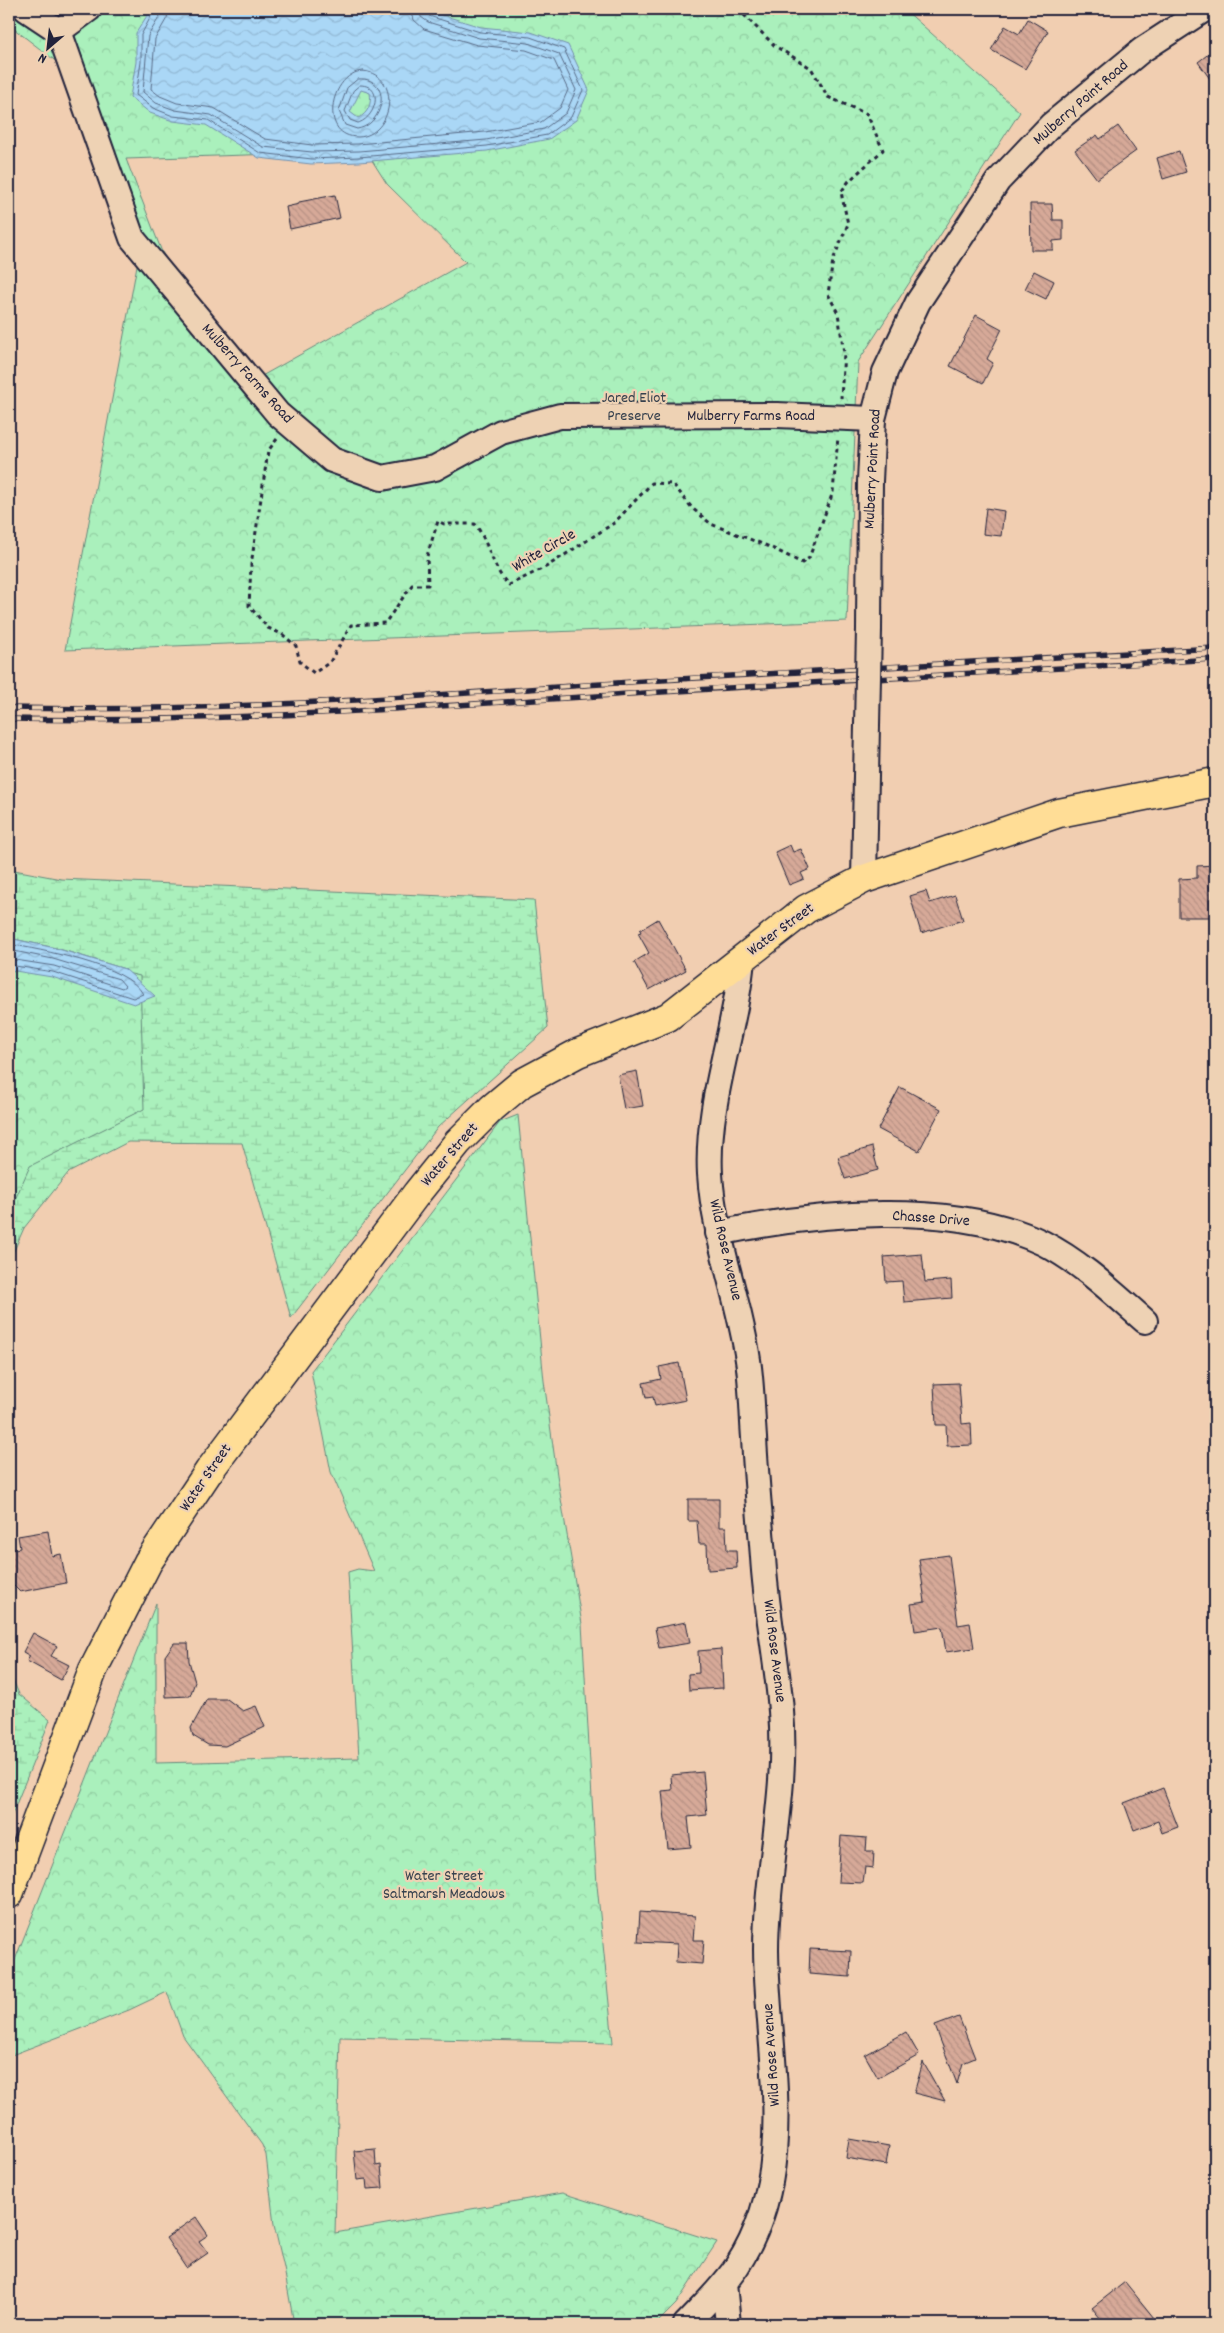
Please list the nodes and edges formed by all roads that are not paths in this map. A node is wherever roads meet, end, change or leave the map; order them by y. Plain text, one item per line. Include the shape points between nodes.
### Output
1 (26, 9) edge
2 (89, 9) edge
3 (1205, 9) edge
4 (59, 31) junction
5 (873, 419) junction
6 (1215, 782) edge
7 (864, 879) junction
8 (742, 959) junction
9 (718, 1233) junction
10 (1145, 1321) dead end
11 (9, 1894) edge
12 (724, 2284) junction
13 (686, 2324) edge
14 (728, 2324) edge

1 - 4 street
2 - 4 street
3 - 5 street, Mulberry Point Road via 1142,50 1051,125 998,181 918,302 885,372
4 - 5 street, Mulberry Farms Road via 132,238 278,414 332,460 382,478 435,468 501,432 560,416
5 - 7 street, Mulberry Point Road, bridge
6 - 7 main road, Water Street via 1059,813
7 - 8 main road, Water Street via 806,909
8 - 9 street, Wild Rose Avenue via 711,1134 710,1180
8 - 11 main road, Water Street via 668,1017 578,1054 522,1083 458,1142 417,1193 209,1471 148,1562 93,1670
9 - 10 street, Chasse Drive via 842,1217 896,1215 965,1219 1043,1243 1089,1274
9 - 12 street, Wild Rose Avenue via 738,1307 749,1365 763,1558 783,1746 767,1926 775,2152 766,2198 755,2230
12 - 13 street, Wild Rose Avenue
12 - 14 street

